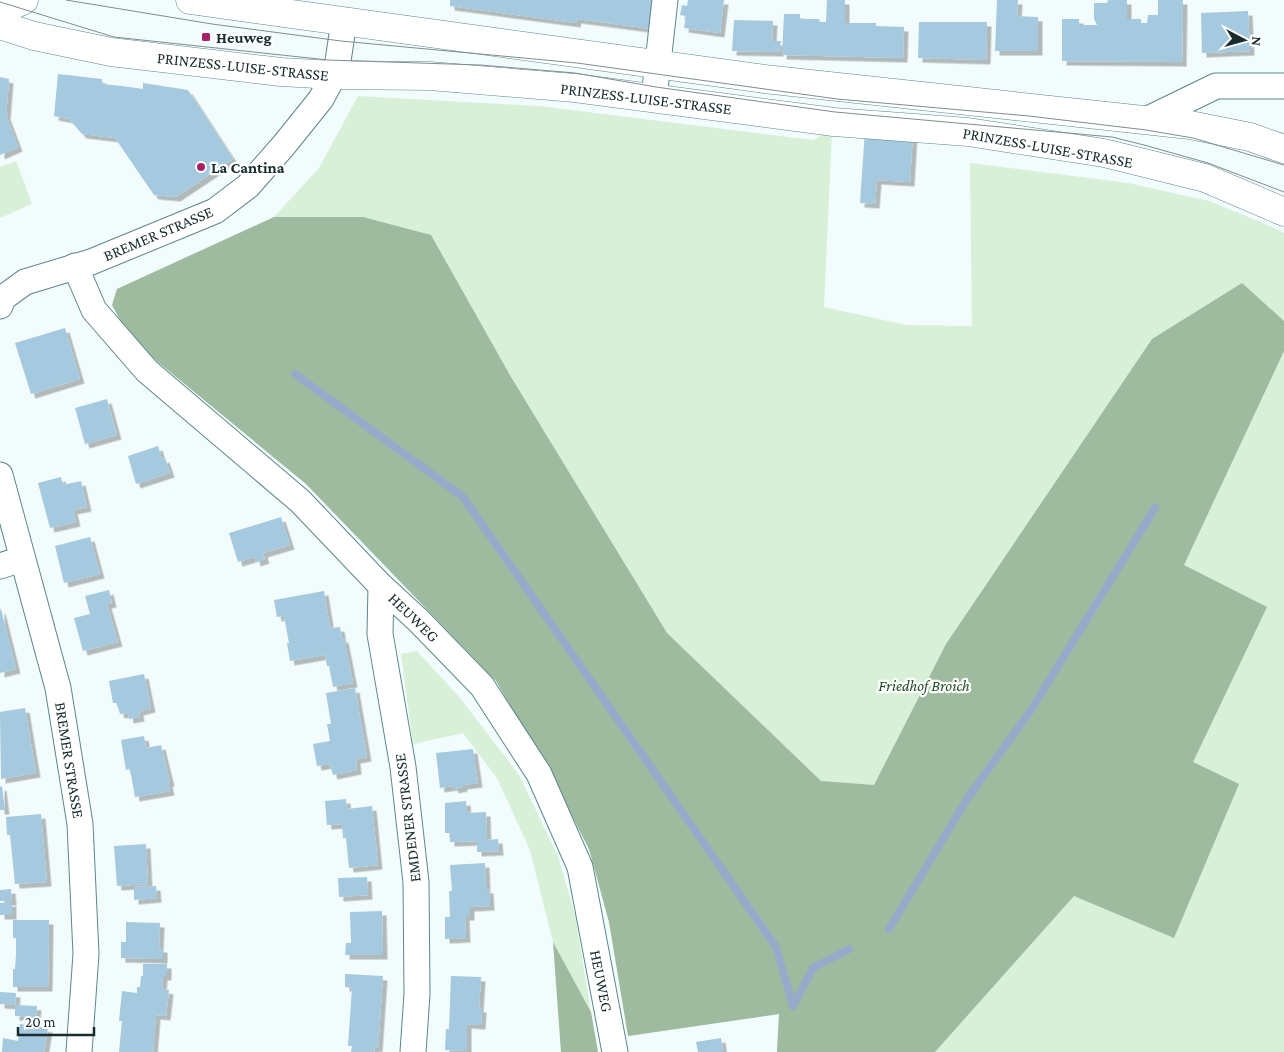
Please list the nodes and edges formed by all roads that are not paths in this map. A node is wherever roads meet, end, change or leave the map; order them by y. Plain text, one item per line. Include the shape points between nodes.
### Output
1 (24, 0) edge
2 (190, 0) edge
3 (665, 0) edge
4 (0, 11) edge
5 (344, 21) junction
6 (0, 25) edge
7 (659, 64) junction
8 (334, 75) junction
9 (1284, 86) edge
10 (654, 98) junction
11 (1146, 120) junction
12 (1284, 149) edge
13 (1284, 212) edge
14 (75, 266) junction
15 (0, 306) edge
16 (0, 475) edge
17 (11, 562) edge
18 (381, 586) junction
19 (79, 1052) edge
20 (413, 1052) edge
21 (615, 1052) edge

1 - 4 main road
2 - 5 main road, PRINZESS-LUISE-STRASSE
3 - 7 street
5 - 7 main road, PRINZESS-LUISE-STRASSE
5 - 8 street, BREMER STRASSE
6 - 8 main road, PRINZESS-LUISE-STRASSE via 34,36 111,52
7 - 10 street
7 - 11 main road, PRINZESS-LUISE-STRASSE via 764,79
8 - 10 main road, PRINZESS-LUISE-STRASSE via 430,76
8 - 14 street, BREMER STRASSE via 321,99 248,186 215,210
9 - 11 street via 1216,86
10 - 13 main road, PRINZESS-LUISE-STRASSE via 834,122 968,132 1104,153 1205,178
11 - 12 main road, PRINZESS-LUISE-STRASSE via 1250,137
14 - 15 street, BREMER STRASSE via 25,282 3,298
14 - 18 street, HEUWEG via 94,310 147,371 300,501
16 - 17 street, BREMER STRASSE
17 - 19 street, BREMER STRASSE via 58,688 80,824 86,954
18 - 20 street, EMDENER STRASSE via 380,634 403,767 416,882 417,994
18 - 21 street, HEUWEG via 482,686 539,774 580,867

